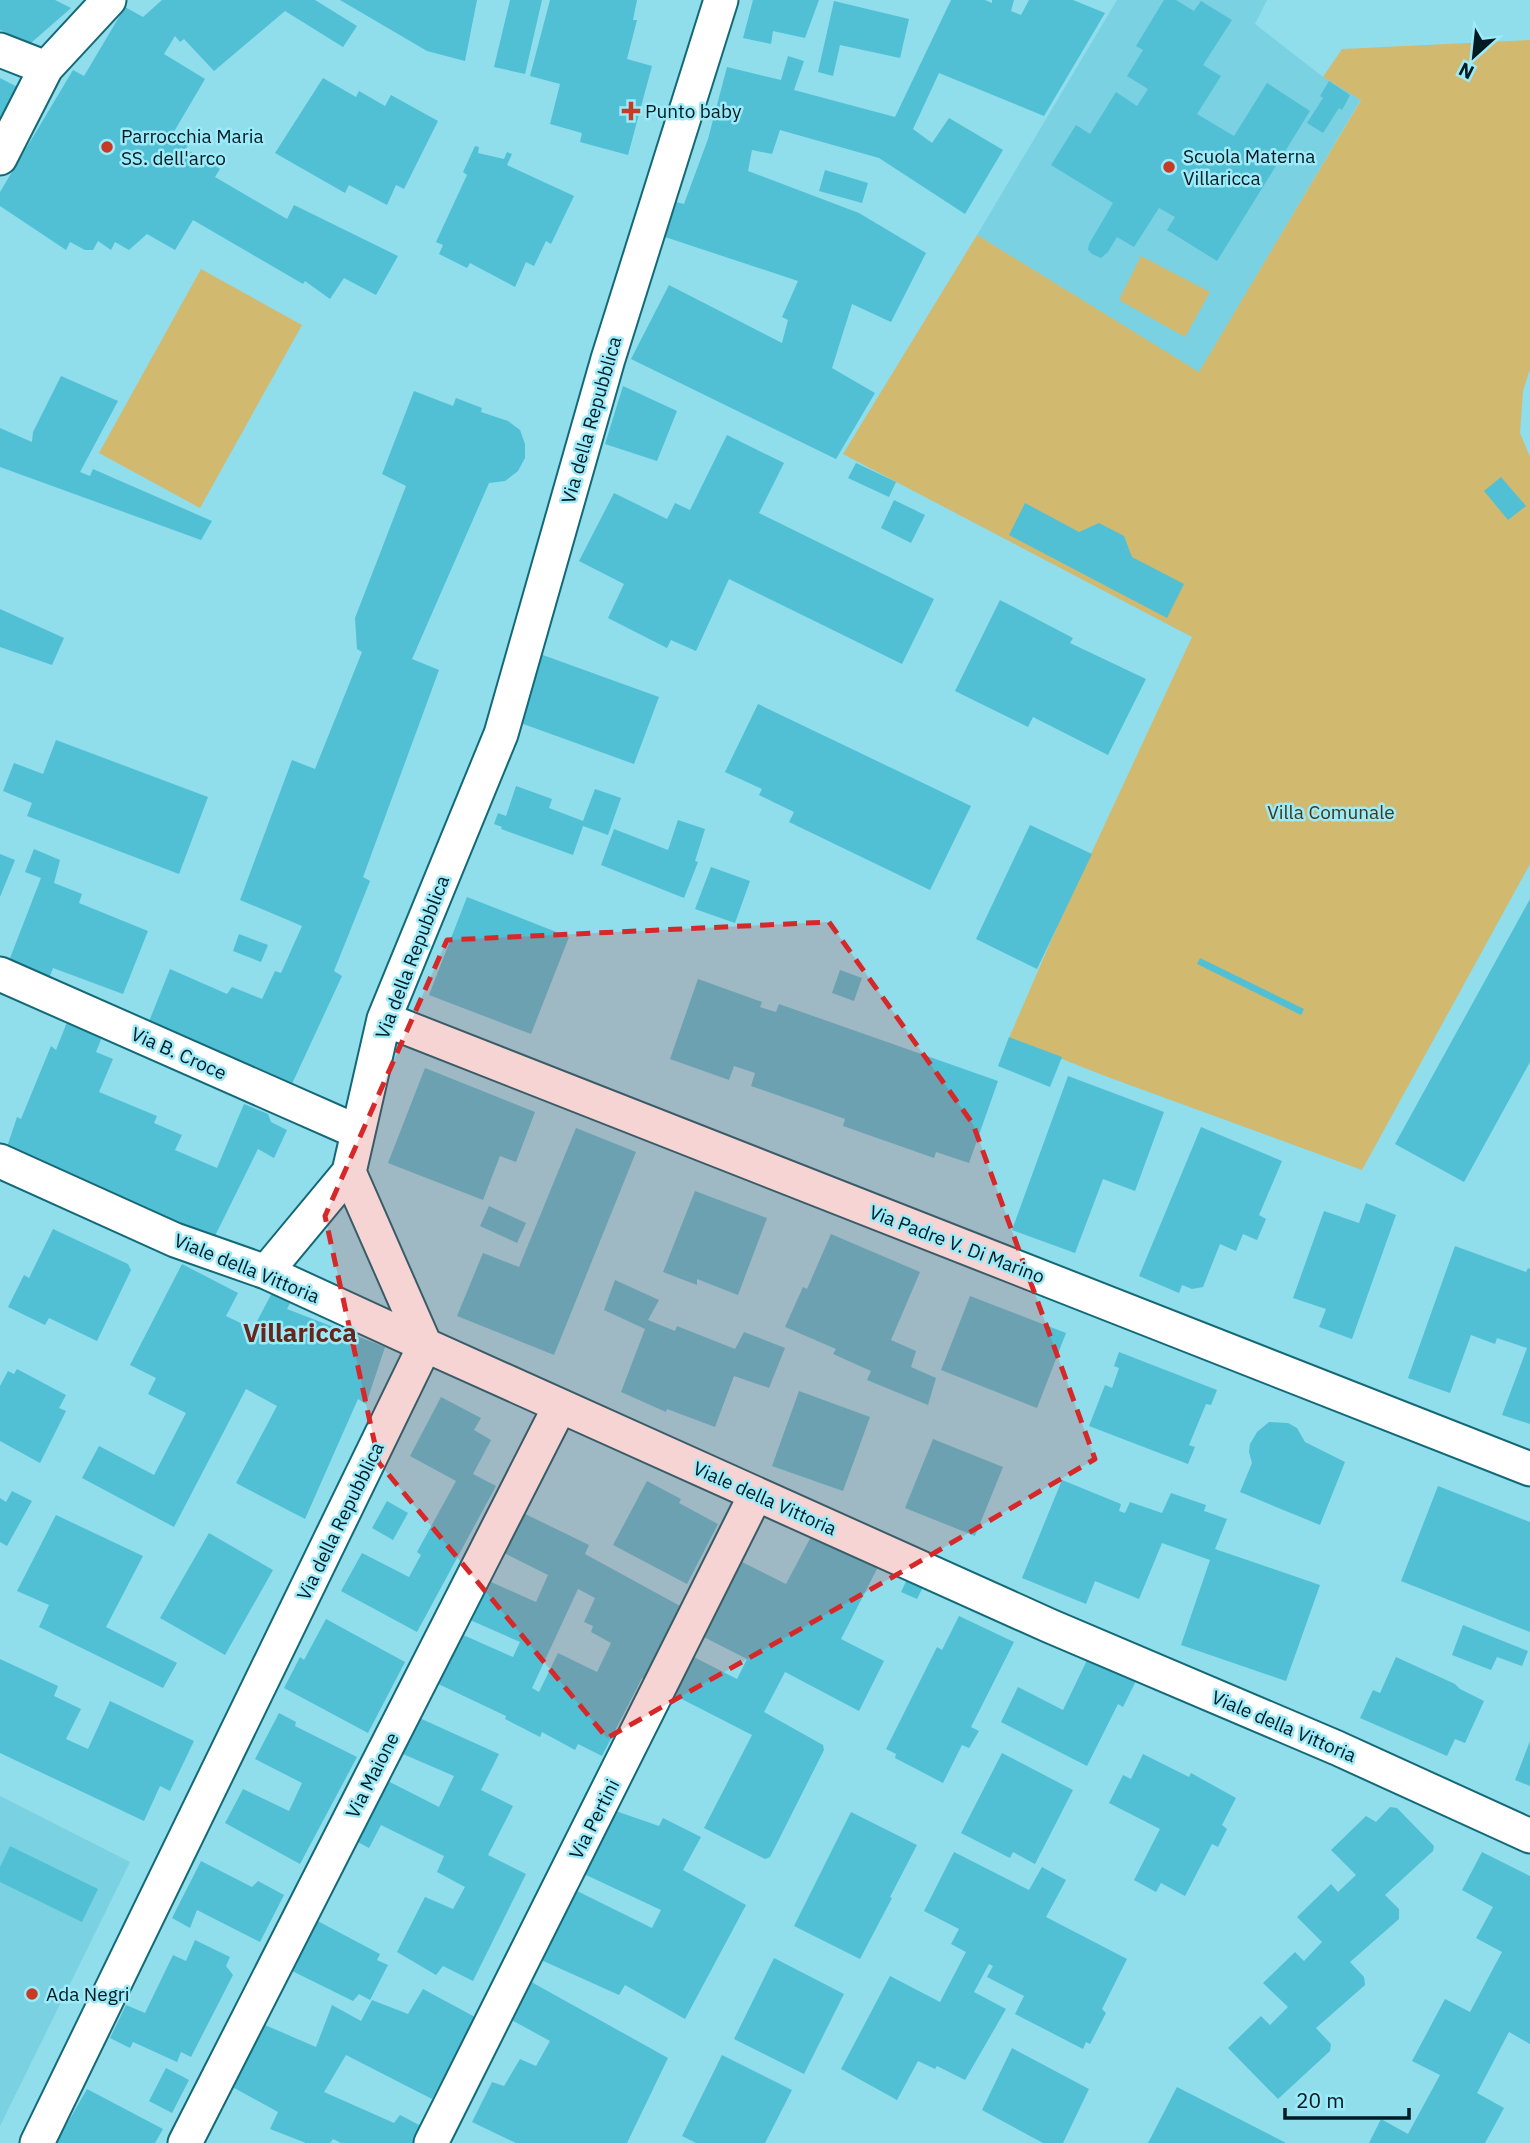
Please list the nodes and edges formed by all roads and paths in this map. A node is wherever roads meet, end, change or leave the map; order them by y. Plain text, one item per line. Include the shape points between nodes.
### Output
1 (109, 0) edge
2 (720, 0) edge
3 (0, 50) edge
4 (46, 68) junction
5 (0, 158) edge
6 (0, 974) edge
7 (384, 1019) junction
8 (358, 1132) junction
9 (0, 1161) edge
10 (349, 1172) junction
11 (266, 1272) junction
12 (425, 1345) junction
13 (560, 1406) junction
14 (1530, 1469) edge
15 (756, 1494) junction
16 (1530, 1836) edge
17 (37, 2143) edge
18 (185, 2143) edge
19 (432, 2143) edge

1 - 4 street
2 - 7 street, Via della Repubblica via 608,359 500,734
3 - 4 street
4 - 5 street
6 - 8 street, Via B. Croce
7 - 8 street, Via della Repubblica
7 - 14 street, Via Padre V. Di Marino
8 - 10 street, Via della Repubblica
9 - 11 street, Viale della Vittoria via 175,1240
10 - 11 street
10 - 12 street
11 - 12 street, Viale della Vittoria
12 - 13 street, Viale della Vittoria
12 - 17 street, Via della Repubblica
13 - 15 street, Viale della Vittoria
13 - 18 street, Via Maione
15 - 16 street, Viale della Vittoria
15 - 19 street, Via Pertini

